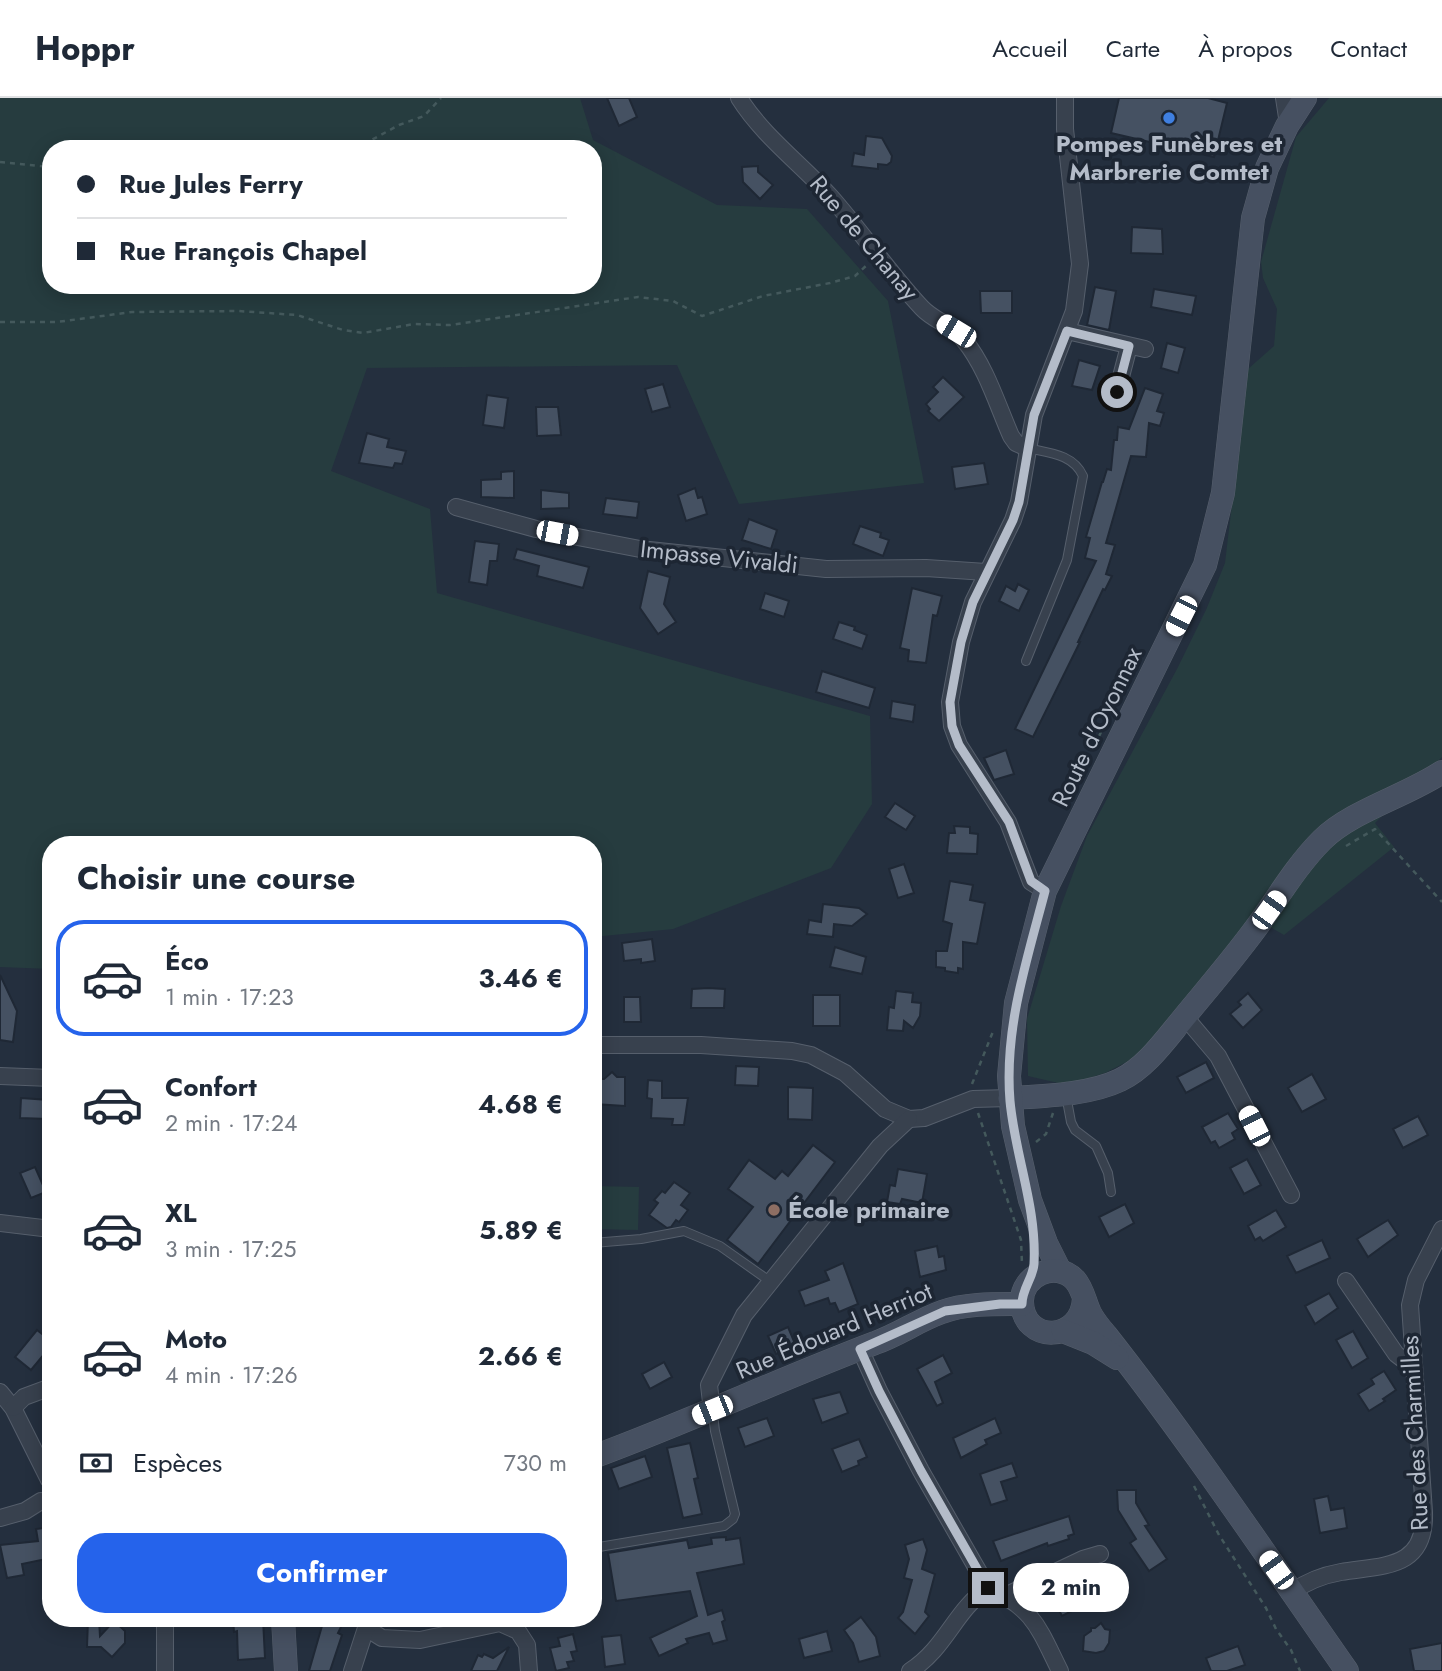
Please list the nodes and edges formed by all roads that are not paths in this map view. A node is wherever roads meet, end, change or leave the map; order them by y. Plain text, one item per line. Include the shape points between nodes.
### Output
1 (739, 98) edge
2 (1065, 98) edge
3 (1284, 98) edge
4 (1305, 98) edge
5 (1289, 124) junction
6 (1067, 331) junction
7 (1117, 392) dead end
8 (1027, 448) junction
9 (456, 507) dead end
10 (986, 572) junction
11 (1026, 661) dead end
12 (1442, 772) edge
13 (1045, 891) junction
14 (1185, 1017) junction
15 (602, 1045) edge
16 (0, 1076) edge
17 (42, 1078) edge
18 (1066, 1092) junction
19 (1010, 1098) junction
20 (909, 1119) junction
21 (1111, 1192) dead end
22 (1291, 1195) dead end
23 (1030, 1200) junction
24 (0, 1223) edge
25 (42, 1228) edge
26 (1442, 1229) edge
27 (602, 1241) edge
28 (1060, 1271) junction
29 (1346, 1281) dead end
30 (771, 1282) junction
31 (1024, 1284) junction
32 (1084, 1298) junction
33 (1063, 1331) junction
34 (860, 1349) junction
35 (1131, 1367) junction
36 (1413, 1367) junction
37 (42, 1391) edge
38 (0, 1392) edge
39 (13, 1408) junction
40 (712, 1410) junction
41 (602, 1453) edge
42 (42, 1464) edge
43 (42, 1505) edge
44 (0, 1518) edge
45 (602, 1546) edge
46 (1100, 1554) dead end
47 (988, 1588) junction
48 (1292, 1592) junction
49 (1005, 1595) junction
50 (165, 1627) edge
51 (283, 1627) edge
52 (368, 1627) edge
53 (373, 1627) edge
54 (481, 1627) edge
55 (508, 1627) edge
56 (165, 1671) edge
57 (286, 1671) edge
58 (352, 1671) edge
59 (529, 1671) edge
60 (910, 1671) edge
61 (1060, 1671) edge
62 (1347, 1671) edge

1 - 8 street, Rue de Chanay via 767,134 833,199 923,309 964,339 1011,436
2 - 6 street via 1080,264
3 - 5 street
4 - 5 main road, Route d'Oyonnax
5 - 13 main road, Route d'Oyonnax via 1267,168 1253,218 1223,493 1213,540 1194,591
6 - 7 street via 1137,348
6 - 8 street via 1045,384
8 - 10 street via 1019,502
8 - 11 lane via 1071,459 1083,476 1068,560
9 - 10 street, Impasse Vivaldi via 536,529 640,549 826,569
10 - 13 street via 961,642 950,702 952,726 971,767 1009,822 1031,881
12 - 14 main road via 1323,839
13 - 19 main road, Route d'Oyonnax via 1016,1003
14 - 18 main road via 1153,1055 1123,1079
14 - 22 street via 1218,1056
15 - 20 street via 701,1045 811,1055 845,1073 885,1110
16 - 17 street
18 - 19 main road
18 - 21 lane via 1070,1122 1097,1146
19 - 20 street via 973,1099 924,1118
19 - 23 main road, Route d'Oyonnax
20 - 30 street via 880,1146
23 - 28 main road
23 - 31 main road via 1034,1266
24 - 25 street
26 - 36 street, Rue des Charmilles via 1416,1280 1410,1305
27 - 30 lane via 684,1231 720,1246
28 - 31 main road via 1043,1272
28 - 32 main road via 1076,1281
29 - 36 street via 1396,1354
30 - 40 street via 744,1315 715,1371 708,1391
31 - 33 main road via 1024,1313 1036,1328
31 - 34 main road, Rue Édouard Herriot via 1000,1304 945,1311
32 - 33 main road via 1079,1318
32 - 35 main road via 1091,1317
33 - 35 main road via 1094,1343
34 - 40 main road, Rue Édouard Herriot
34 - 47 street via 921,1471
35 - 48 main road
36 - 48 street, Rue des Charmilles via 1424,1512 1421,1541 1386,1567 1339,1572
37 - 39 street via 24,1397
38 - 39 street
39 - 42 street
40 - 41 main road, Rue Édouard Herriot
40 - 45 lane via 733,1519 724,1526
43 - 44 street
46 - 49 street
47 - 49 street
47 - 60 street via 975,1597 926,1661
48 - 62 main road
49 - 61 street via 1024,1608
50 - 56 street
51 - 57 main road
52 - 58 street
53 - 54 street via 382,1638 420,1640
55 - 59 street via 527,1645

